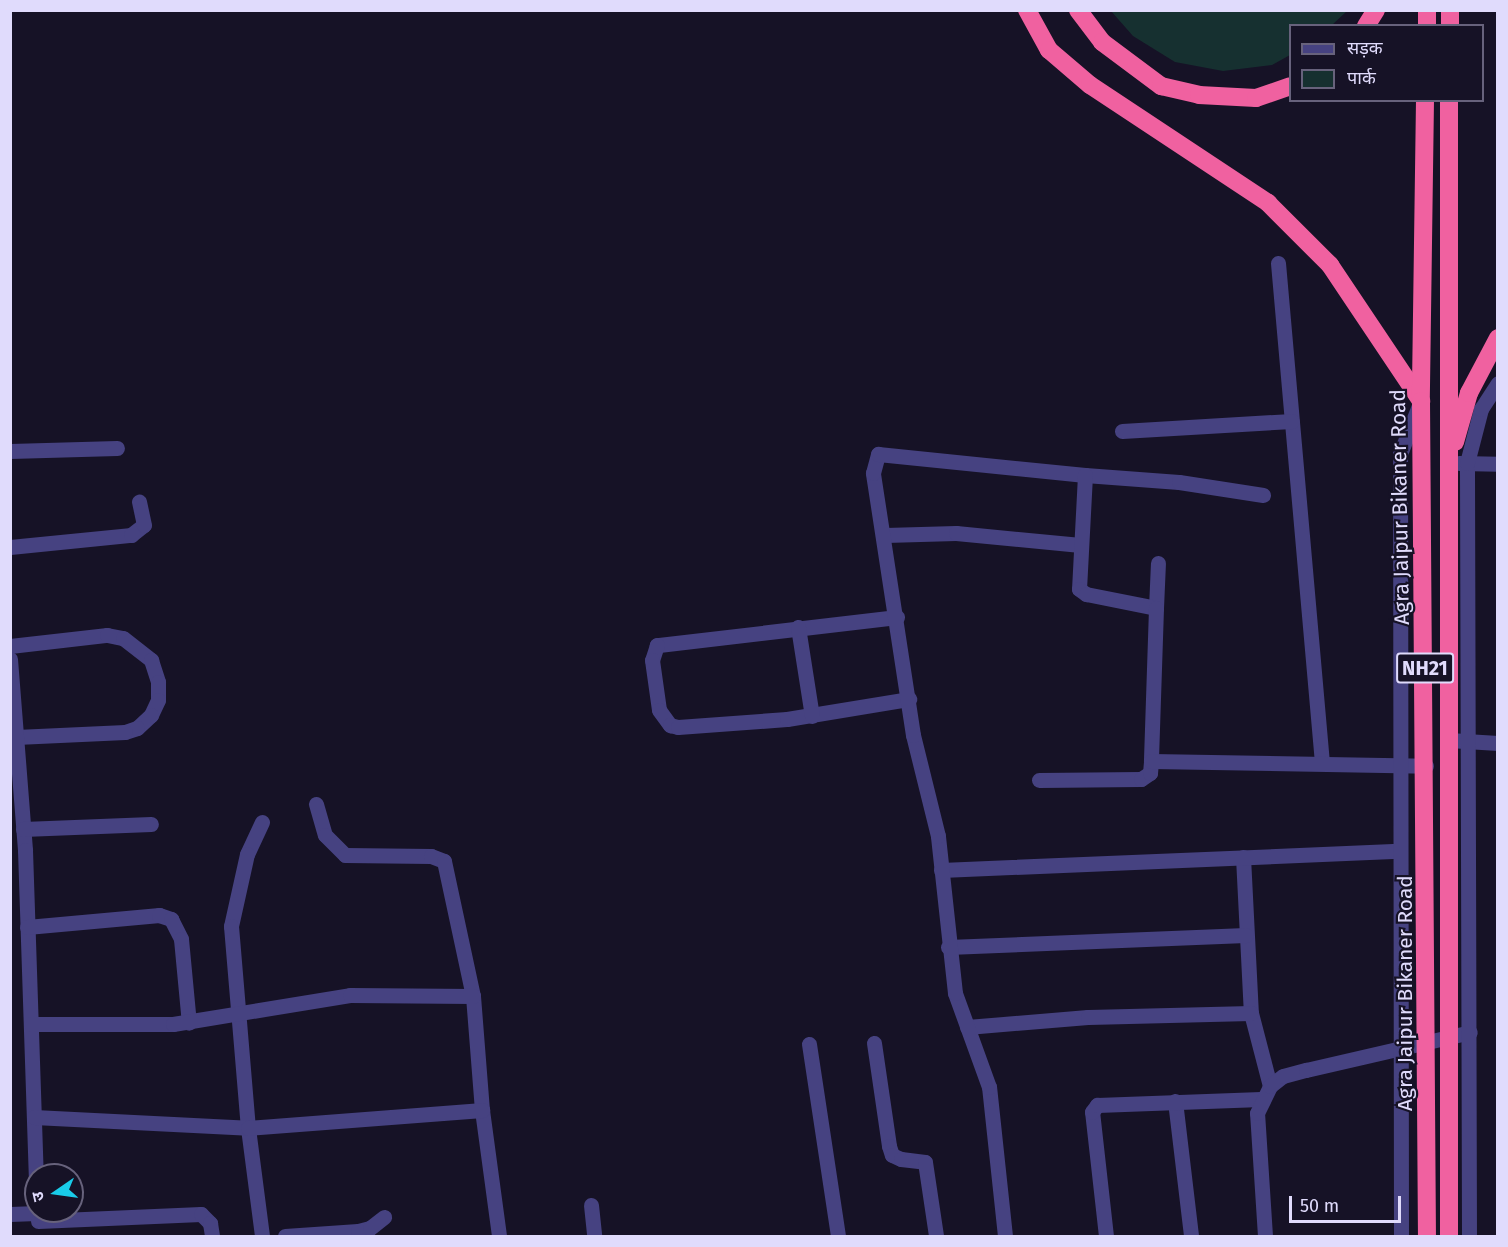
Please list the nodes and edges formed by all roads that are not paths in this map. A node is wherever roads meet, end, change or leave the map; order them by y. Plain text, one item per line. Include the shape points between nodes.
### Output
1 (1027, 10) edge
2 (1078, 10) edge
3 (1376, 10) edge
4 (1367, 24) edge
5 (1289, 86) edge
6 (1425, 102) edge
7 (1449, 102) edge
8 (1278, 263) dead end
9 (1497, 338) edge
10 (1497, 382) edge
11 (1421, 400) junction
12 (1292, 421) junction
13 (1122, 431) dead end
14 (117, 448) dead end
15 (10, 451) edge
16 (1458, 463) junction
17 (1497, 464) edge
18 (1085, 475) junction
19 (1263, 495) dead end
20 (139, 502) dead end
21 (885, 535) junction
22 (1080, 545) junction
23 (10, 547) edge
24 (1158, 563) dead end
25 (1155, 608) junction
26 (897, 617) junction
27 (798, 627) junction
28 (10, 646) edge
29 (10, 659) edge
30 (909, 699) junction
31 (812, 716) junction
32 (16, 737) junction
33 (1449, 740) junction
34 (1470, 741) junction
35 (1497, 743) edge
36 (1151, 761) junction
37 (1322, 763) junction
38 (1400, 764) junction
39 (1426, 766) junction
40 (1039, 780) dead end
41 (316, 804) dead end
42 (262, 822) dead end
43 (151, 824) dead end
44 (23, 829) junction
45 (1399, 850) junction
46 (1243, 857) junction
47 (941, 870) junction
48 (27, 927) junction
49 (1246, 935) junction
50 (948, 946) junction
51 (473, 996) junction
52 (1251, 1013) junction
53 (238, 1015) junction
54 (189, 1023) junction
55 (31, 1024) junction
56 (967, 1027) junction
57 (1470, 1032) junction
58 (1449, 1037) junction
59 (874, 1043) dead end
60 (1428, 1043) junction
61 (809, 1044) dead end
62 (1403, 1050) junction
63 (1270, 1086) junction
64 (1261, 1099) junction
65 (1175, 1101) junction
66 (482, 1110) junction
67 (34, 1117) junction
68 (248, 1128) junction
69 (35, 1163) edge
70 (591, 1205) dead end
71 (384, 1217) dead end
72 (84, 1218) edge
73 (213, 1236) edge
74 (262, 1236) edge
75 (285, 1236) edge
76 (499, 1236) edge
77 (594, 1236) edge
78 (838, 1236) edge
79 (936, 1236) edge
80 (1005, 1236) edge
81 (1106, 1236) edge
82 (1191, 1236) edge
83 (1265, 1236) edge
84 (1401, 1236) edge
85 (1427, 1236) edge
86 (1449, 1236) edge
87 (1469, 1236) edge

1 - 11 highway via 1050,50 1090,85 1268,203 1322,257
2 - 5 highway via 1102,42 1161,86 1199,95 1256,98
3 - 4 highway
6 - 11 highway, Agra Jaipur Bikaner Road / NH21
7 - 16 highway, Agra Jaipur Bikaner Road / NH21
8 - 12 street
9 - 16 highway via 1469,393
10 - 16 street
11 - 38 street via 1400,454
11 - 39 highway, Agra Jaipur Bikaner Road / NH21
12 - 13 street
12 - 37 street
14 - 15 street
16 - 17 street
16 - 33 highway, Agra Jaipur Bikaner Road / NH21
16 - 34 street
18 - 19 street via 1179,482
18 - 21 street via 878,454 873,473
18 - 22 street
20 - 23 street via 144,525 131,535
21 - 22 street via 956,533
21 - 26 street
22 - 25 street via 1079,589 1086,594
24 - 25 street
25 - 36 street
26 - 27 street
26 - 30 street
27 - 31 street
27 - 31 street via 657,645 652,660 659,710 670,725 678,727
28 - 32 street via 107,635 123,638 151,660 158,682 158,700 151,715 137,728 126,732
29 - 32 street
30 - 31 street
30 - 47 street via 920,767 933,807
32 - 44 street
33 - 34 street
33 - 58 highway, Agra Jaipur Bikaner Road / NH21
34 - 35 street
34 - 57 street
36 - 37 street
36 - 40 street via 1150,774 1141,779
37 - 38 street
38 - 39 street
38 - 45 street
39 - 60 highway, Agra Jaipur Bikaner Road / NH21
41 - 51 street via 325,835 345,855 431,856 444,861
42 - 53 street via 247,854 231,926
43 - 44 street
44 - 48 street
45 - 46 street
45 - 62 street
46 - 47 street
46 - 49 street
47 - 50 street
48 - 54 street via 159,915 171,919 181,939
48 - 55 street
49 - 50 street
49 - 52 street
50 - 56 street via 959,1010
51 - 53 street via 350,995
51 - 66 street
52 - 56 street via 1088,1017
52 - 63 street
53 - 54 street
53 - 68 street
54 - 55 street
55 - 67 street
56 - 80 street via 989,1087
57 - 58 street
57 - 87 street
58 - 60 street
58 - 86 highway, Agra Jaipur Bikaner Road / NH21
59 - 79 street via 889,1146 892,1155 925,1162
60 - 62 street
60 - 85 highway, Agra Jaipur Bikaner Road / NH21
61 - 78 street
62 - 63 street via 1283,1076
62 - 84 street
63 - 64 street
64 - 65 street
64 - 83 street via 1256,1134
65 - 81 street via 1105,1102 1092,1112
65 - 82 street
66 - 68 street
66 - 76 street
67 - 68 street
67 - 69 street
68 - 74 street
70 - 77 street
71 - 75 street via 370,1228 358,1231
72 - 73 street via 201,1214 207,1217

